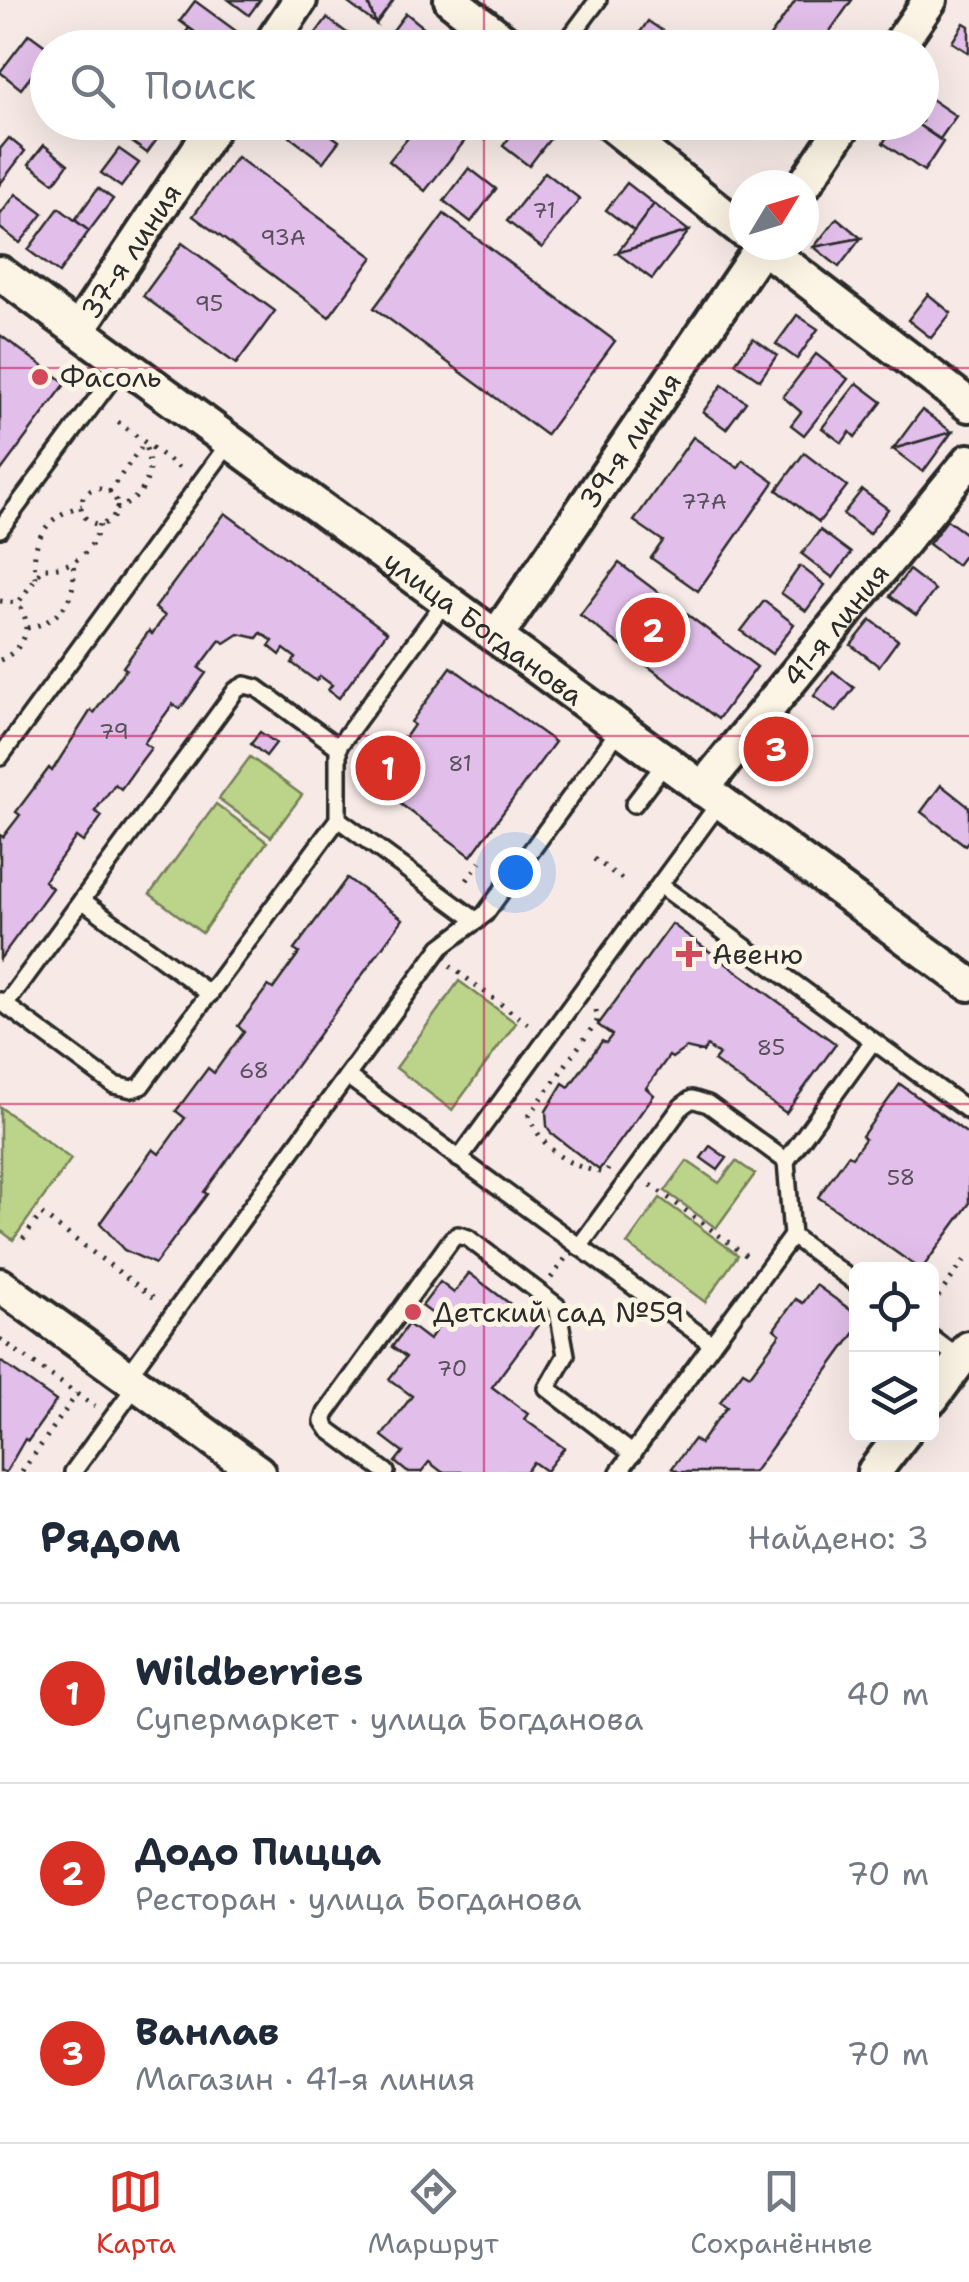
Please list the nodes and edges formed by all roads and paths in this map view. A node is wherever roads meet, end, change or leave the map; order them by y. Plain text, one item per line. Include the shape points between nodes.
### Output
1 (300, 0) edge
2 (451, 0) edge
3 (598, 0) edge
4 (930, 0) edge
5 (280, 30) edge
6 (490, 30) edge
7 (576, 30) edge
8 (909, 30) edge
9 (205, 140) edge
10 (630, 140) edge
11 (834, 140) edge
12 (814, 170) edge
13 (729, 219) edge
14 (752, 260) edge
15 (781, 260) edge
16 (0, 273) edge
17 (78, 330) junction
18 (124, 364) junction
19 (969, 405) edge
20 (118, 422) dead end
21 (230, 442) junction
22 (144, 443) junction
23 (969, 461) edge
24 (178, 468) dead end
25 (108, 492) junction
26 (82, 506) junction
27 (116, 510) junction
28 (100, 524) junction
29 (0, 529) edge
30 (73, 562) junction
31 (36, 578) junction
32 (446, 600) junction
33 (0, 601) edge
34 (18, 603) junction
35 (27, 628) junction
36 (496, 638) junction
37 (0, 660) edge
38 (620, 729) junction
39 (338, 747) junction
40 (0, 757) edge
41 (666, 762) junction
42 (711, 795) junction
43 (634, 804) dead end
44 (338, 819) junction
45 (594, 858) dead end
46 (480, 862) dead end
47 (466, 880) dead end
48 (626, 882) dead end
49 (660, 885) junction
50 (82, 900) junction
51 (477, 921) junction
52 (435, 956) junction
53 (969, 984) edge
54 (500, 988) dead end
55 (210, 994) junction
56 (493, 998) junction
57 (3, 1003) edge
58 (595, 1008) dead end
59 (592, 1029) dead end
60 (548, 1038) junction
61 (874, 1041) junction
62 (347, 1076) junction
63 (969, 1112) edge
64 (459, 1159) junction
65 (786, 1161) junction
66 (792, 1236) junction
67 (23, 1239) dead end
68 (580, 1247) junction
69 (969, 1254) edge
70 (849, 1278) edge
71 (0, 1284) edge
72 (939, 1295) edge
73 (153, 1297) dead end
74 (0, 1339) edge
75 (939, 1341) edge
76 (712, 1344) junction
77 (965, 1354) edge
78 (132, 1380) junction
79 (939, 1389) edge
80 (77, 1394) junction
81 (96, 1407) dead end
82 (897, 1442) edge
83 (632, 1454) junction
84 (22, 1472) edge
85 (72, 1472) edge
86 (258, 1472) edge
87 (386, 1472) edge
88 (619, 1472) edge
89 (874, 1472) edge

1 - 5 street
2 - 6 street
3 - 7 lane
4 - 8 street
9 - 17 street, 37-я линия
10 - 13 street
11 - 12 street
14 - 36 street, 39-я линия
15 - 19 street
16 - 17 street, улица Богданова
17 - 18 street, улица Богданова
18 - 21 street, улица Богданова
18 - 29 lane
20 - 22 path
21 - 32 street, улица Богданова
21 - 40 lane
22 - 24 path
22 - 25 path
22 - 27 path via 148,480 135,500
23 - 42 street, 41-я линия
25 - 26 path via 90,490
25 - 27 path
26 - 28 path via 85,518
26 - 31 path via 57,516 39,536
27 - 28 path
28 - 30 path via 91,546
30 - 31 path via 43,568
30 - 35 path via 68,604 50,621
31 - 34 path
32 - 36 street, улица Богданова
32 - 39 lane
33 - 34 path
34 - 35 path
35 - 37 path via 16,652
36 - 38 street, улица Богданова
38 - 41 street, улица Богданова
38 - 51 lane
39 - 44 lane
39 - 50 lane via 257,688 236,690
41 - 42 street, улица Богданова
41 - 43 lane
42 - 49 lane
42 - 53 street, улица Богданова
44 - 51 lane
44 - 55 lane
45 - 48 path
46 - 47 path
49 - 60 lane
49 - 61 lane
50 - 55 lane
50 - 57 lane
51 - 52 lane
52 - 56 path
52 - 62 lane
54 - 56 path
55 - 57 lane via 148,1079 132,1090 114,1085
56 - 60 path
58 - 59 path
60 - 64 lane
61 - 63 lane
61 - 65 lane
62 - 64 lane
62 - 78 lane
64 - 68 lane
65 - 66 lane
65 - 68 lane via 708,1104 687,1101
66 - 70 lane
66 - 76 lane
67 - 73 path via 41,1214
68 - 76 lane
69 - 72 path
71 - 78 street
74 - 80 path
75 - 77 lane
76 - 83 lane
77 - 79 street
78 - 85 lane
78 - 86 street
80 - 81 path
80 - 84 path
82 - 89 street
83 - 87 lane via 546,1388 566,1355 557,1306 458,1235 326,1413 329,1430
83 - 88 lane

